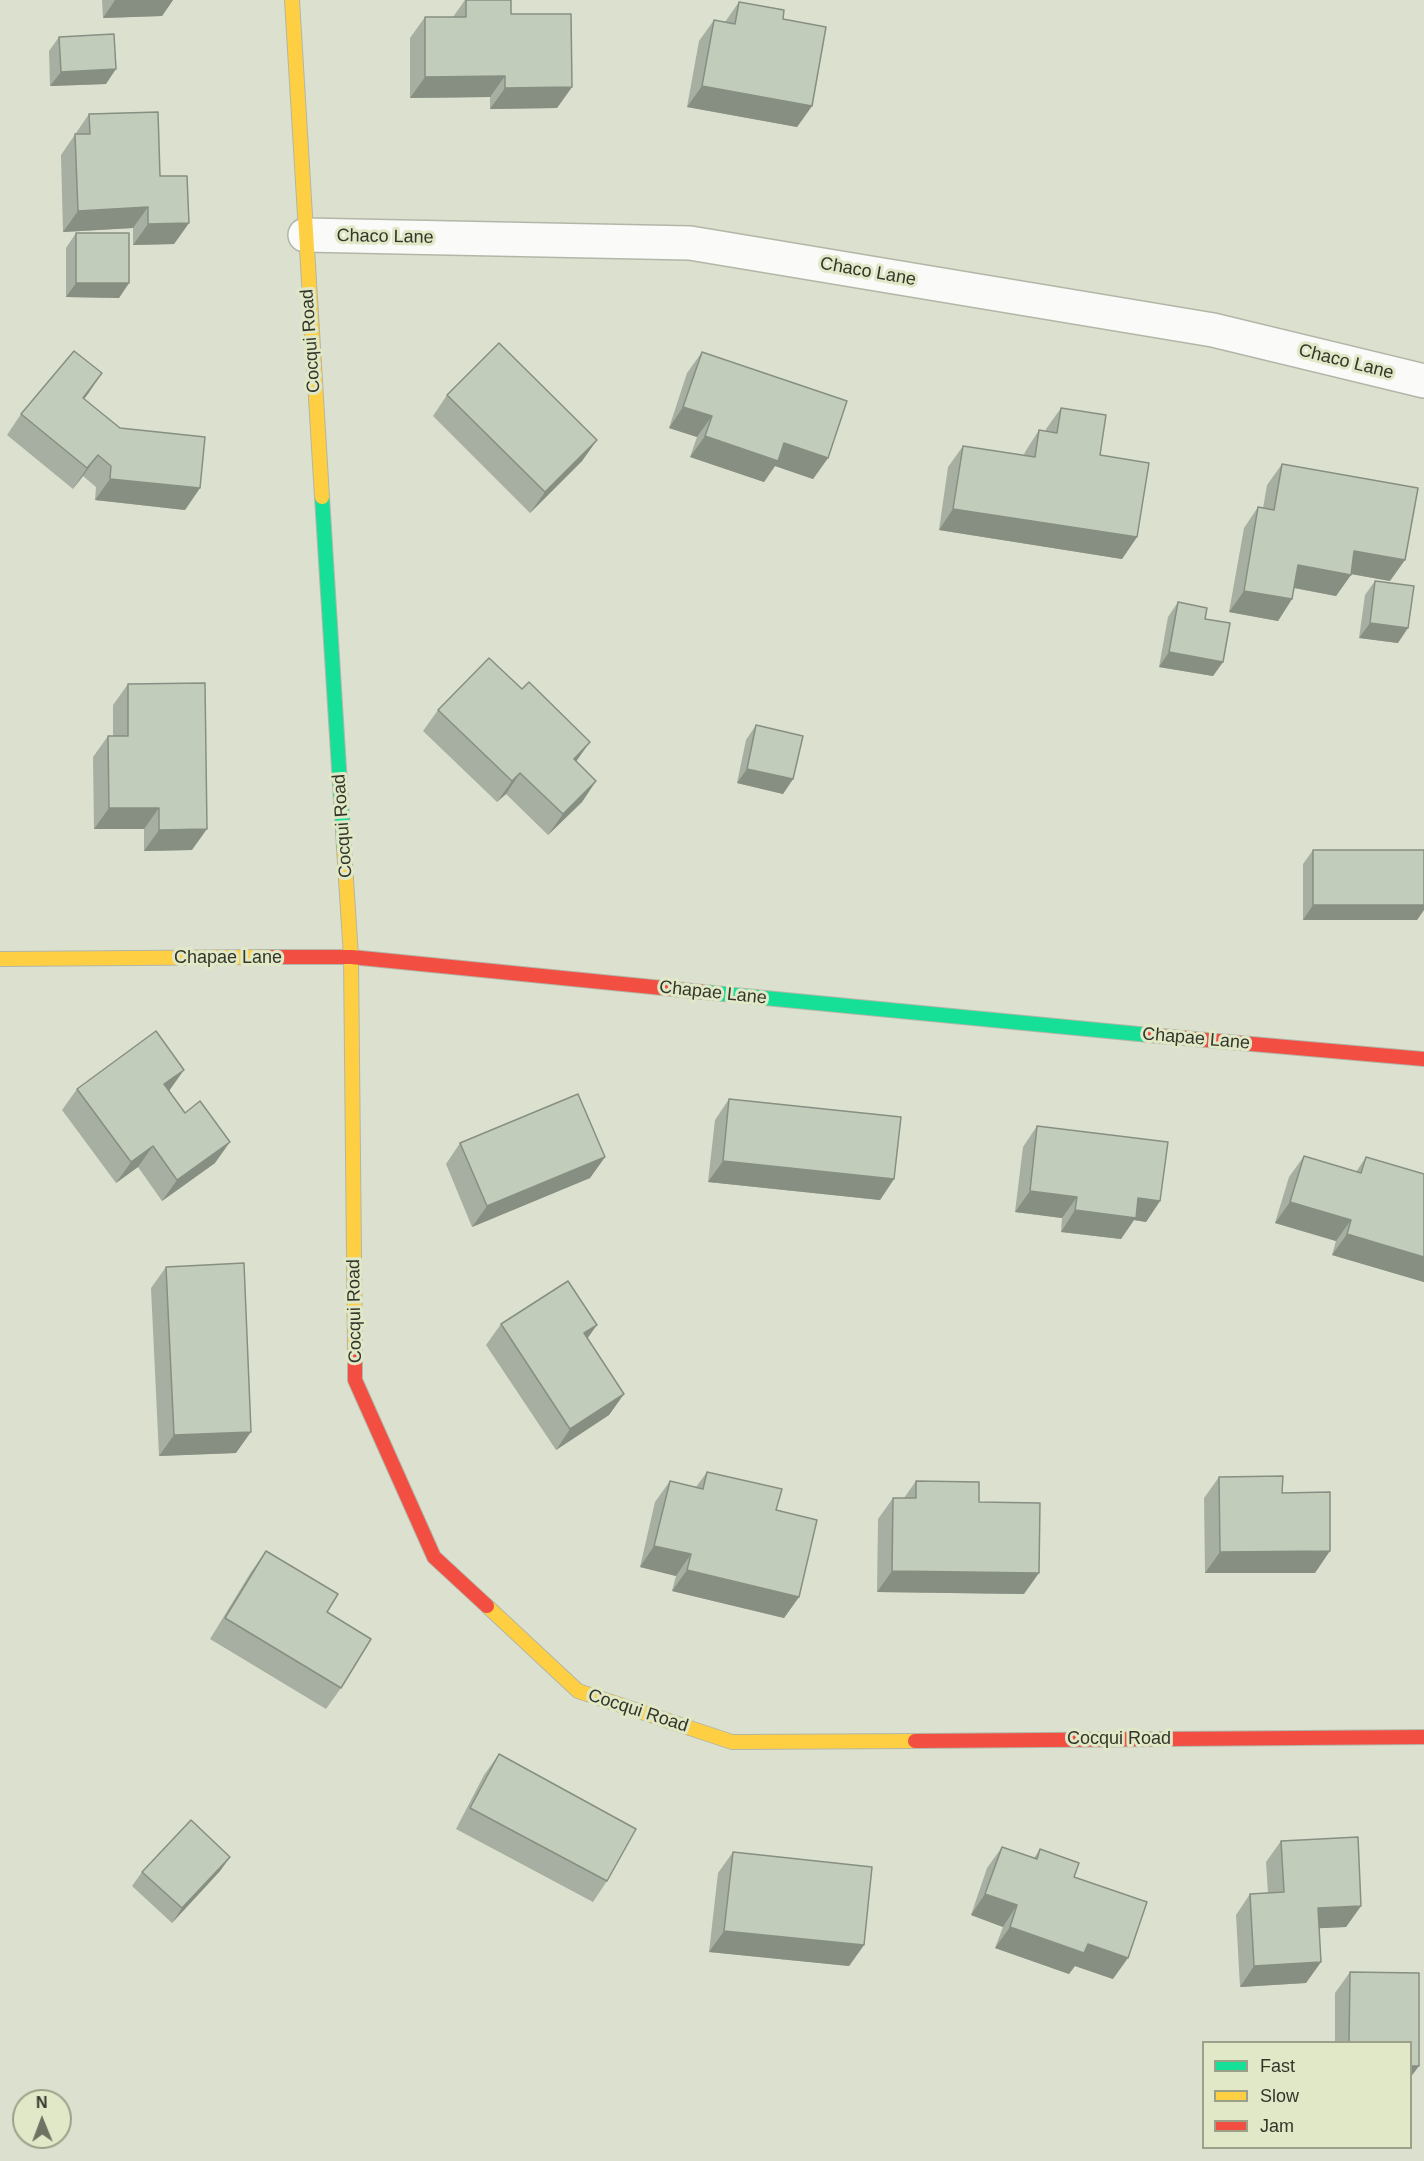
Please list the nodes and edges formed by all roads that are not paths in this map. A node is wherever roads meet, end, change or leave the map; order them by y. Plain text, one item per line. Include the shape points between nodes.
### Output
1 (292, 0) edge
2 (305, 235) junction
3 (1424, 381) edge
4 (351, 957) junction
5 (0, 958) edge
6 (1424, 1059) edge
7 (1424, 1737) edge

1 - 2 street, Cocqui Road
2 - 3 street, Chaco Lane via 690,243 1213,330
2 - 4 street, Cocqui Road
4 - 5 street, Chapae Lane
4 - 6 street, Chapae Lane via 1009,1023
4 - 7 street, Cocqui Road via 355,1380 434,1557 578,1691 732,1742

